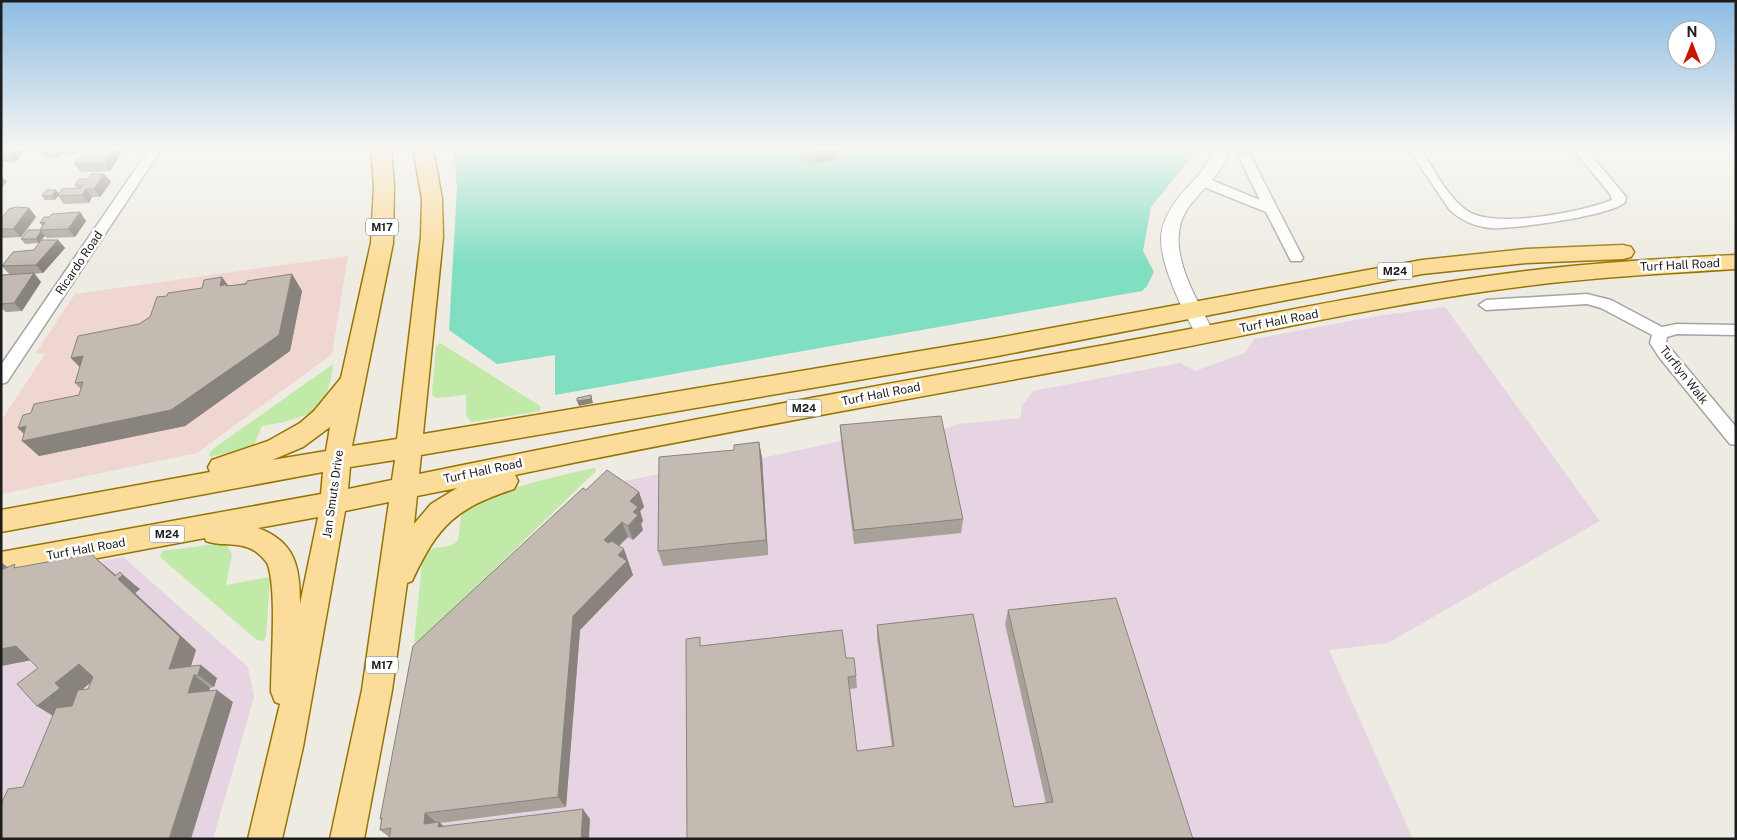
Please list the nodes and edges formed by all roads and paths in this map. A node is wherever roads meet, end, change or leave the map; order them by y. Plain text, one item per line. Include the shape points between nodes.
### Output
1 (130, 187) edge
2 (384, 187) edge
3 (430, 187) edge
4 (1199, 187) edge
5 (1217, 187) edge
6 (1260, 187) edge
7 (1441, 187) edge
8 (1612, 187) edge
9 (1271, 209) junction
10 (1736, 256) edge
11 (1296, 258) dead end
12 (1736, 262) edge
13 (1486, 305) dead end
14 (1194, 308) junction
15 (1736, 330) edge
16 (1660, 333) junction
17 (1206, 335) junction
18 (353, 373) junction
19 (1, 378) edge
20 (1736, 439) edge
21 (619, 443) junction
22 (408, 447) junction
23 (338, 459) junction
24 (403, 488) junction
25 (114, 500) junction
26 (333, 503) junction
27 (1, 521) edge
28 (132, 540) junction
29 (1, 564) edge
30 (393, 590) junction
31 (287, 747) junction
32 (265, 839) edge
33 (347, 839) edge

1 - 19 street, Ricardo Road
2 - 18 main road, Jan Smuts Drive / M17 via 382,243
3 - 22 main road, M17 via 432,237
4 - 14 street via 1178,209 1170,234 1174,260
5 - 9 street
6 - 9 street
7 - 8 street via 1462,214 1477,222 1508,225 1615,204 1619,200
9 - 11 street
10 - 14 main road, Turf Hall Road / M24 via 1631,252 1476,260 1366,276
12 - 17 main road, Turf Hall Road / M24 via 1610,269 1489,283 1366,303
13 - 16 street, Turflyn Walk via 1587,299 1613,308
14 - 17 street
14 - 22 main road, Turf Hall Road / M24 via 992,348
15 - 16 street via 1677,329
16 - 20 street, Turflyn Walk via 1658,343 1664,353
17 - 21 main road, Turf Hall Road / M24
18 - 23 main road, Jan Smuts Drive / M17
18 - 25 main road via 338,401 315,427 287,445
21 - 24 main road, Turf Hall Road / M24
21 - 30 main road via 480,489 454,502 422,531
22 - 23 main road, Turf Hall Road / M24
22 - 24 main road, M17
23 - 25 main road, Turf Hall Road / M24
23 - 26 main road, Jan Smuts Drive / M17
24 - 26 main road, Turf Hall Road / M24
24 - 30 main road, M17
25 - 27 main road, Turf Hall Road / M24
26 - 28 main road, Turf Hall Road / M24
26 - 31 main road, Jan Smuts Drive / M17
28 - 29 main road, Turf Hall Road / M24
28 - 31 main road via 237,532 264,542 280,557 286,586
30 - 33 main road, M17 via 375,709
31 - 32 main road, Jan Smuts Drive / M17

